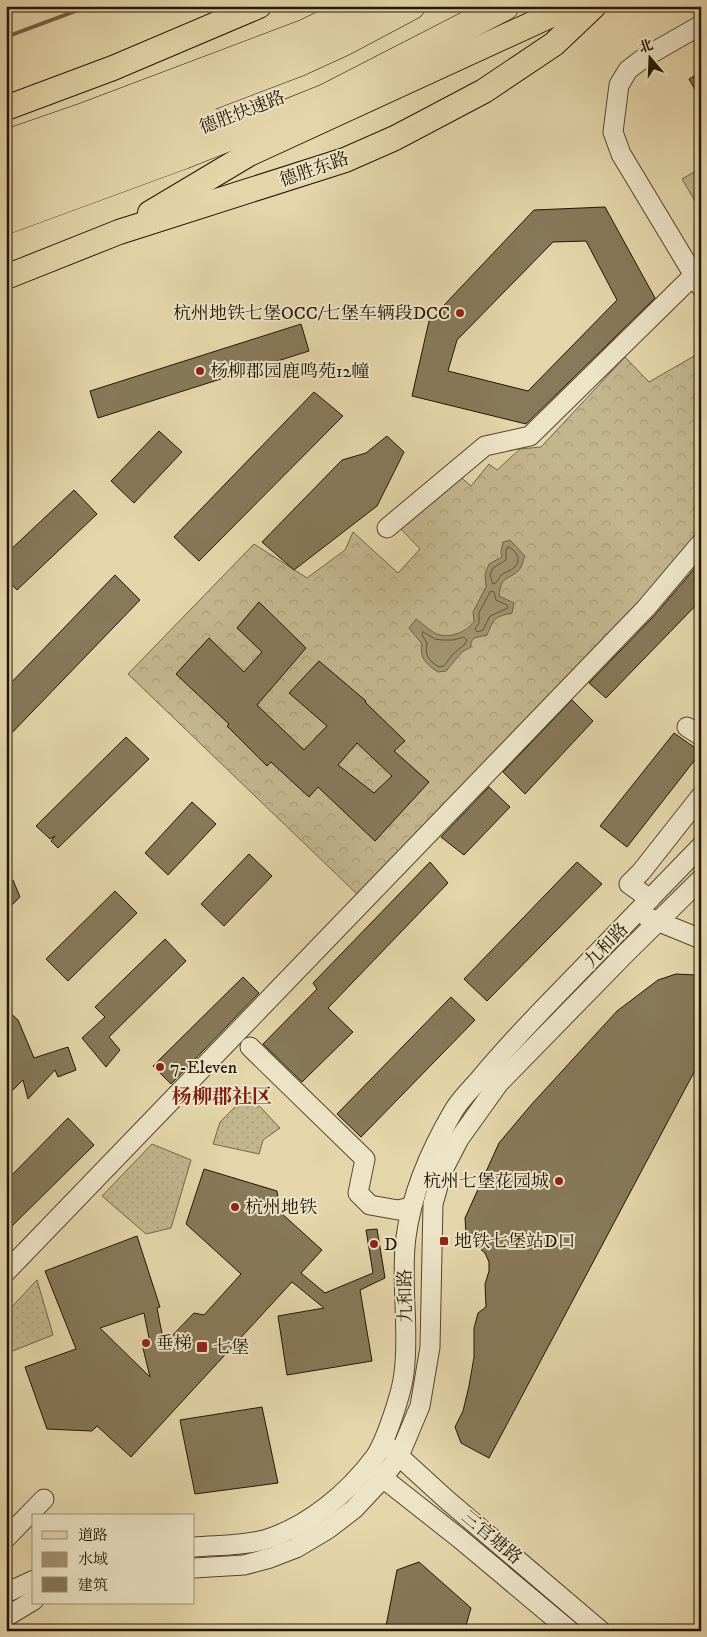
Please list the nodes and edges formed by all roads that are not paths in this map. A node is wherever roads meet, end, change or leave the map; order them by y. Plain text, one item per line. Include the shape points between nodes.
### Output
1 (259, 6) edge
2 (361, 6) edge
3 (411, 6) edge
4 (468, 6) edge
5 (505, 6) edge
6 (571, 6) edge
7 (594, 6) edge
8 (701, 25) edge
9 (6, 108) edge
10 (89, 142) junction
11 (6, 144) edge
12 (183, 155) junction
13 (6, 168) edge
14 (6, 196) edge
15 (6, 220) edge
16 (119, 232) junction
17 (6, 239) edge
18 (6, 277) edge
19 (697, 281) edge
20 (387, 528) dead end
21 (701, 543) edge
22 (701, 796) edge
23 (701, 846) edge
24 (701, 879) edge
25 (643, 906) junction
26 (658, 921) junction
27 (701, 939) edge
28 (250, 1047) dead end
29 (412, 1208) junction
30 (6, 1272) edge
31 (383, 1443) junction
32 (400, 1456) junction
33 (367, 1465) junction
34 (383, 1478) junction
35 (44, 1499) dead end
36 (6, 1538) edge
37 (195, 1547) edge
38 (195, 1568) edge
39 (32, 1581) edge
40 (6, 1594) edge
41 (32, 1601) edge
42 (6, 1617) edge
43 (570, 1631) edge
44 (601, 1631) edge

1 - 9 main road via 113,68
2 - 10 highway
3 - 10 highway, 德胜快速路 via 297,63
4 - 10 highway, 德胜快速路 via 309,86 204,127
5 - 12 highway via 326,98
6 - 16 main road via 249,154
7 - 16 main road, 德胜东路 via 554,44 484,91 395,138 345,160
8 - 19 street via 628,70 619,85 613,132 621,154
10 - 11 highway
10 - 13 highway, 德胜快速路
10 - 14 highway, 德胜快速路
12 - 15 highway
12 - 17 highway
16 - 18 main road, 德胜东路
19 - 20 street via 530,436 485,446
21 - 30 street via 639,615
22 - 25 street via 629,884
23 - 25 street, 九和路
24 - 26 street, 九和路
25 - 26 street
25 - 29 street, 九和路 via 504,1050 456,1107 429,1156
26 - 27 street
26 - 32 street, 九和路 via 499,1083 459,1139 442,1172 433,1204 430,1347 426,1380 420,1406
28 - 29 street via 365,1159 358,1193 370,1204 398,1210
29 - 31 street, 九和路 via 404,1270 404,1375
31 - 32 street, 三官塘路
31 - 33 street, 九和路
32 - 34 street, 九和路
32 - 44 street, 三官塘路
33 - 34 street, 三官塘路
33 - 37 street, 九和路 via 333,1501 290,1530 244,1544
34 - 38 street, 九和路 via 354,1509 296,1548 244,1565
34 - 43 street, 三官塘路
35 - 36 street
39 - 40 street
41 - 42 street

